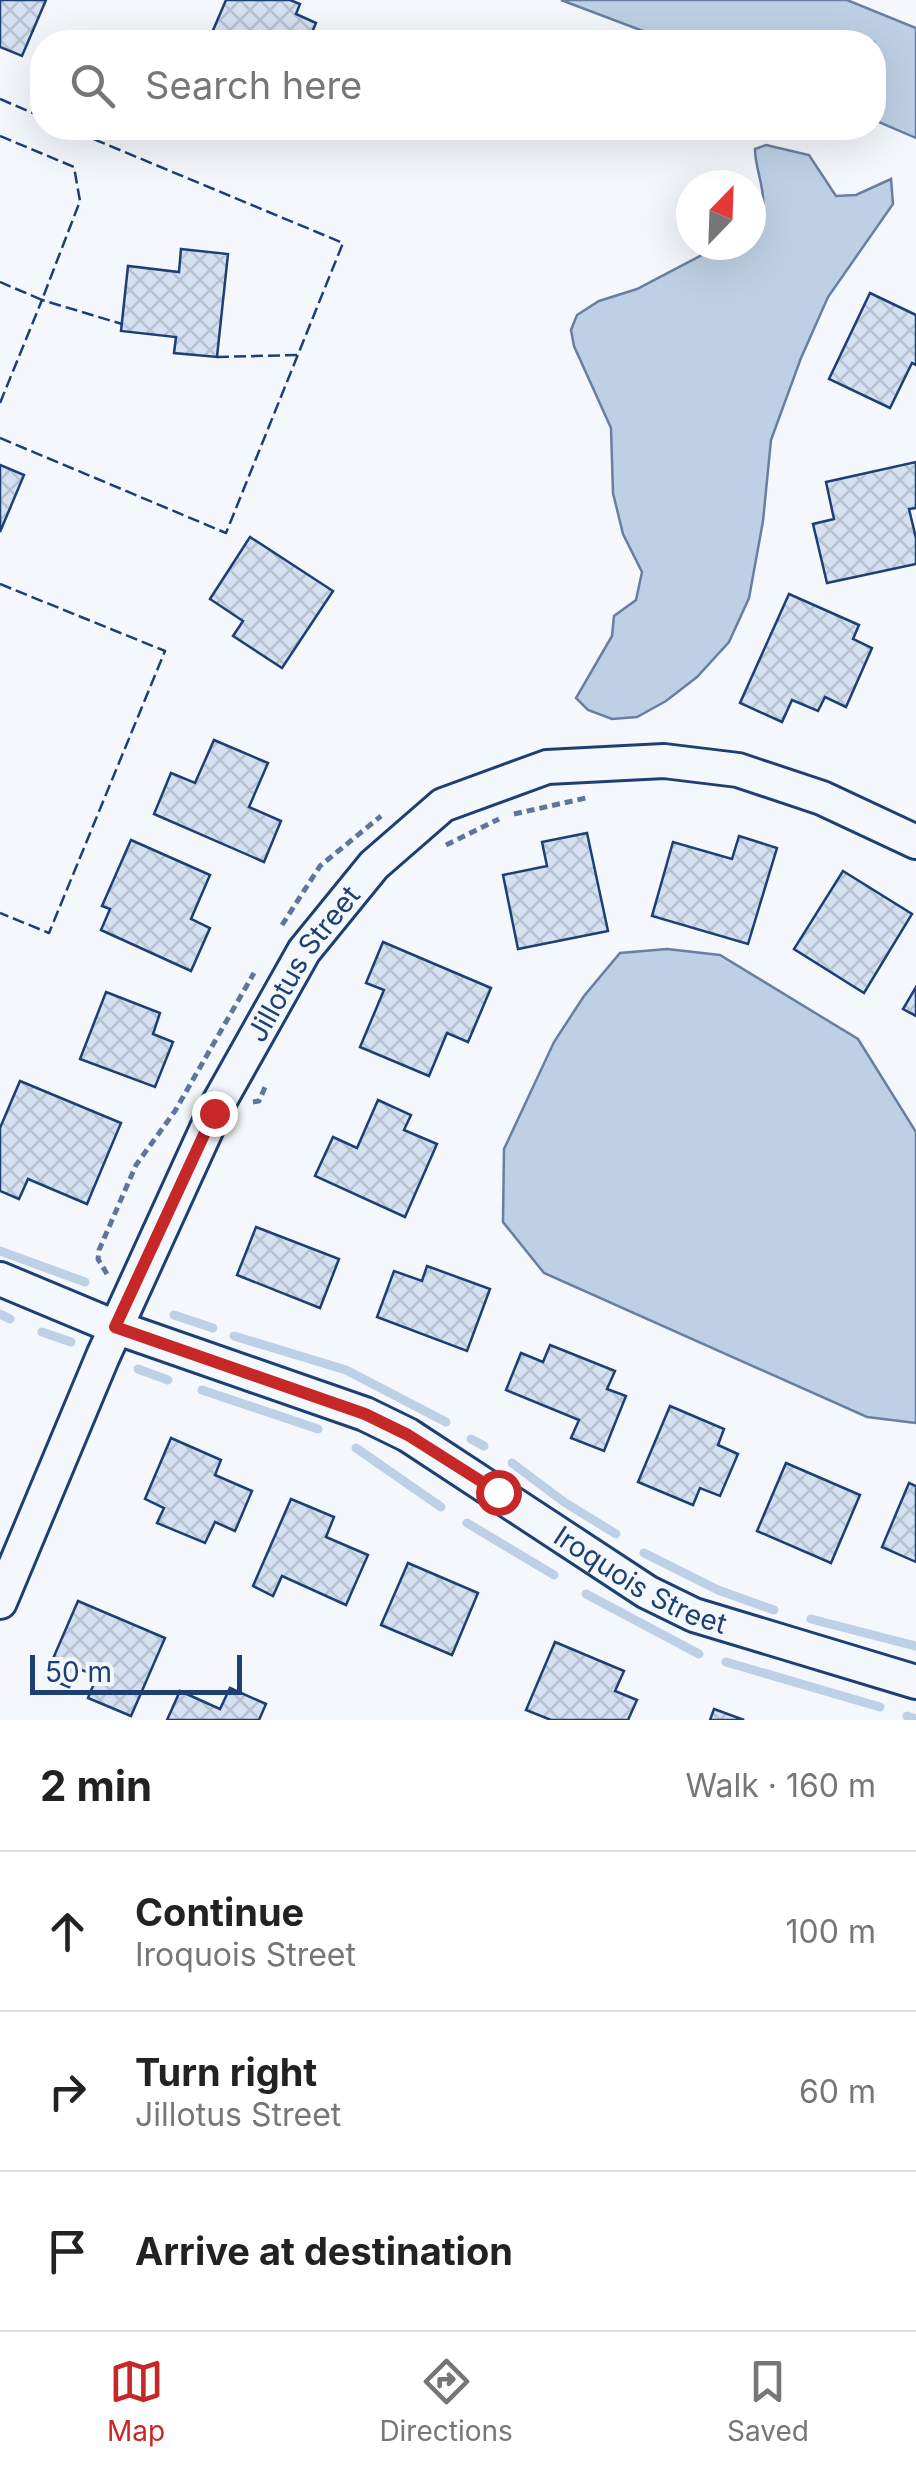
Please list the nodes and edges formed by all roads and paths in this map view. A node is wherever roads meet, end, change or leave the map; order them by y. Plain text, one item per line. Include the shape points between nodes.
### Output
1 (587, 798) dead end
2 (387, 811) dead end
3 (916, 842) edge
4 (436, 850) dead end
5 (273, 940) dead end
6 (254, 973) dead end
7 (272, 1071) dead end
8 (218, 1104) junction
9 (0, 1278) edge
10 (121, 1313) junction
11 (0, 1602) edge
12 (916, 1682) edge

1 - 4 path via 506,816
2 - 5 path via 320,866
3 - 8 street, Jillotus Street via 805,792 738,770 682,763 547,767 478,792 444,806 374,864 304,951
6 - 10 path via 136,1165 104,1238 98,1259
7 - 8 path via 259,1101
8 - 10 street, Jillotus Street
9 - 10 street, Iroquois Street
10 - 11 street, Jillotus Street
10 - 12 street, Iroquois Street via 408,1435 647,1592 694,1614

